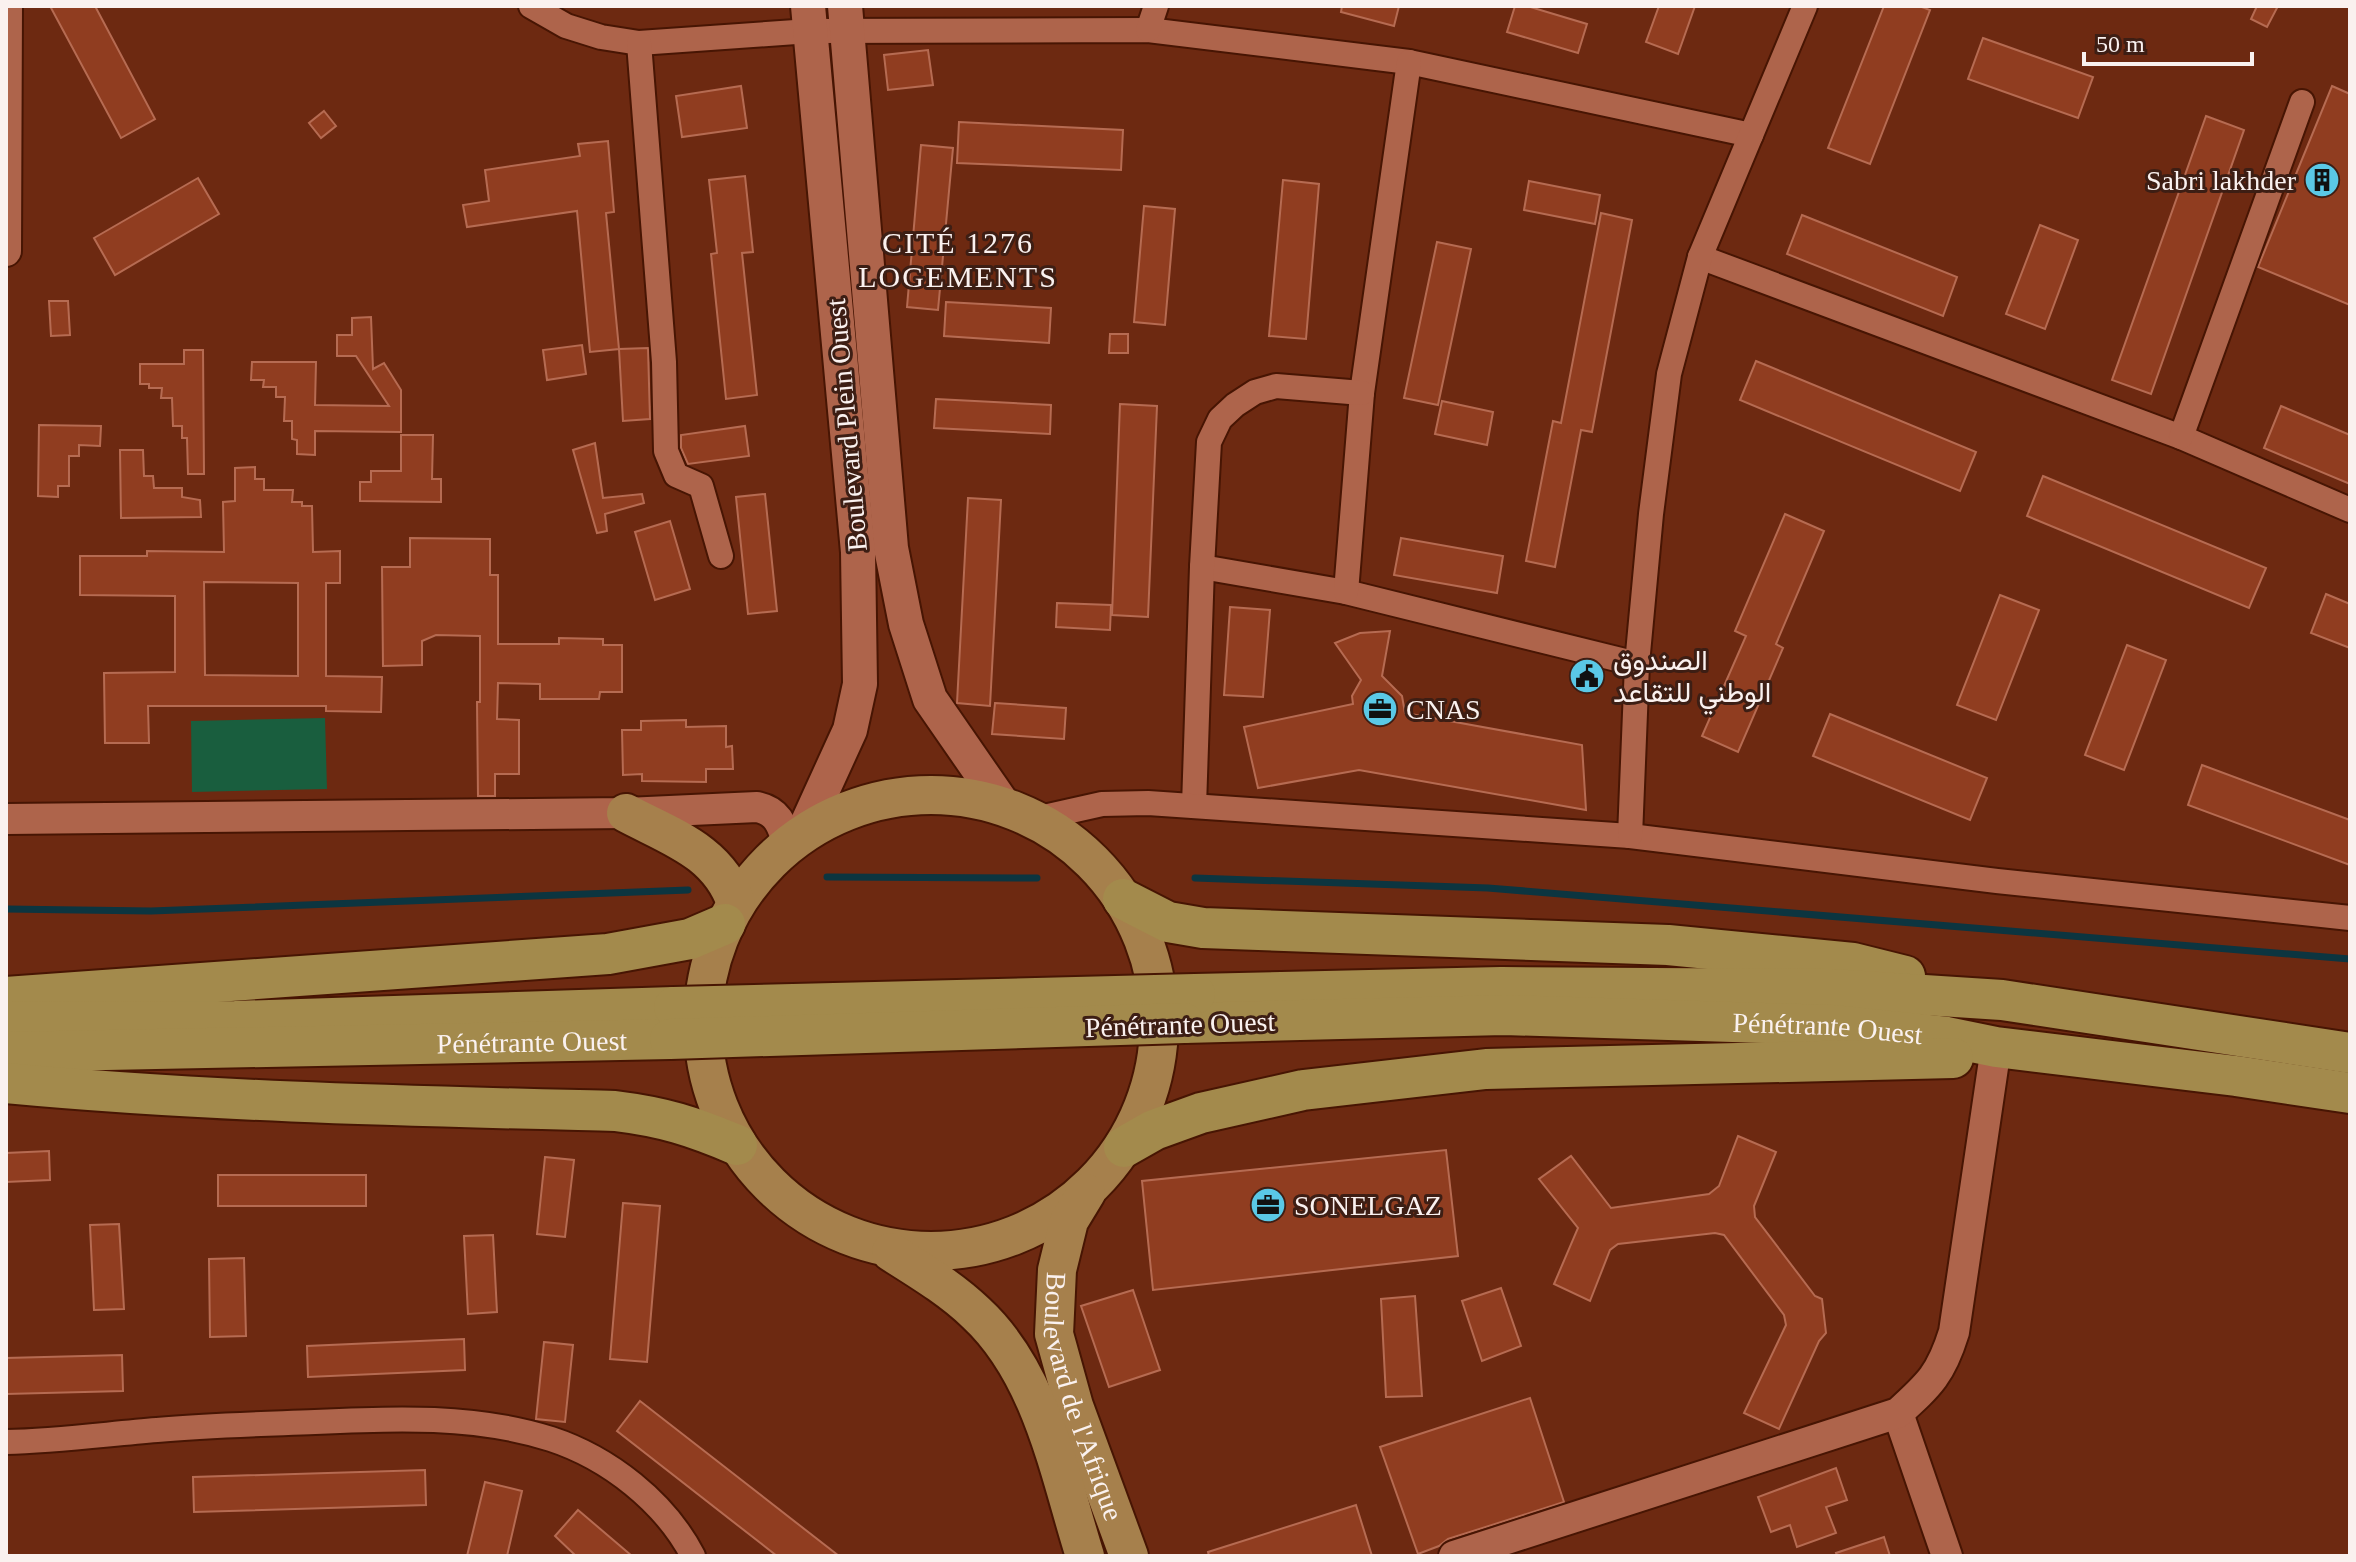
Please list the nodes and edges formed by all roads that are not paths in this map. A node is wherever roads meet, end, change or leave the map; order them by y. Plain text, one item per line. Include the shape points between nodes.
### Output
1 (7, 6) edge
2 (531, 6) edge
3 (1156, 6) edge
4 (1805, 6) edge
5 (809, 18) edge
6 (846, 19) edge
7 (1148, 30) junction
8 (639, 43) junction
9 (1409, 62) junction
10 (2302, 102) dead end
11 (1751, 135) junction
12 (6, 251) edge
13 (1700, 257) junction
14 (1362, 393) junction
15 (2181, 437) junction
16 (2350, 510) edge
17 (721, 556) dead end
18 (1202, 567) junction
19 (1346, 592) junction
20 (1637, 664) junction
21 (1194, 806) junction
22 (626, 813) junction
23 (1019, 813) junction
24 (6, 819) edge
25 (1630, 836) junction
26 (795, 839) junction
27 (1123, 899) junction
28 (730, 913) junction
29 (2350, 918) edge
30 (6, 997) edge
31 (2002, 1000) junction
32 (1189, 1008) junction
33 (6, 1022) edge
34 (672, 1023) junction
35 (1996, 1047) junction
36 (6, 1052) edge
37 (2350, 1053) edge
38 (6, 1083) edge
39 (2350, 1093) edge
40 (737, 1145) junction
41 (1124, 1147) junction
42 (1086, 1192) junction
43 (886, 1249) junction
44 (1898, 1413) junction
45 (6, 1442) edge
46 (693, 1556) edge
47 (1085, 1556) edge
48 (1129, 1556) edge
49 (1454, 1556) edge
50 (1947, 1556) edge

1 - 12 street
2 - 8 street via 566,26
3 - 7 street
4 - 11 street
5 - 6 street
5 - 8 street
5 - 26 main road, Boulevard Plein Ouest via 858,552 860,684 850,730
6 - 7 street
6 - 23 main road, Boulevard Plein Ouest via 891,548 906,624 930,699
7 - 9 street
8 - 17 street via 666,451 676,475 701,486
9 - 11 street
9 - 14 street
10 - 15 street
11 - 13 street
13 - 15 street
13 - 20 street via 1669,374
14 - 18 street via 1276,386 1255,392 1220,419 1209,442
14 - 19 street
15 - 16 street
18 - 19 street
18 - 21 street
19 - 20 street
20 - 25 street
21 - 23 street via 1102,804
21 - 25 street
22 - 24 street
22 - 26 street via 765,809
22 - 28 main road via 709,860 726,879
23 - 26 main road via 953,795 900,796 849,809
23 - 27 main road via 1075,845
25 - 29 street
26 - 28 main road via 751,881
27 - 31 highway via 1168,922 1203,928 1668,945 1853,963
27 - 41 main road via 1146,946 1158,996 1158,1049 1147,1100
28 - 30 highway via 690,939 608,954
28 - 40 main road via 706,979 703,1036 713,1093
31 - 32 highway, Pénétrante Ouest via 1831,989 1501,987
31 - 37 highway, Pénétrante Ouest
32 - 34 highway, Pénétrante Ouest, bridge
32 - 35 highway, Pénétrante Ouest via 1832,1025
33 - 34 highway, Pénétrante Ouest
34 - 36 highway, Pénétrante Ouest
35 - 39 highway, Pénétrante Ouest
35 - 41 highway via 1948,1059 1486,1069 1303,1090 1201,1113
35 - 44 street via 1954,1332 1944,1363 1929,1385
38 - 40 highway via 306,1103 615,1111 662,1117
40 - 43 main road via 766,1182 801,1212 841,1235
41 - 42 main road
42 - 43 main road via 1043,1224 993,1245 939,1253
42 - 48 main road, Boulevard de l'Afrique via 1069,1221 1057,1270 1054,1334 1074,1406
43 - 47 main road, Boulevard de l'Afrique via 950,1290 1004,1343 1041,1416
44 - 49 street
44 - 50 street
45 - 46 street via 353,1420 499,1427 552,1439 601,1461 645,1494

